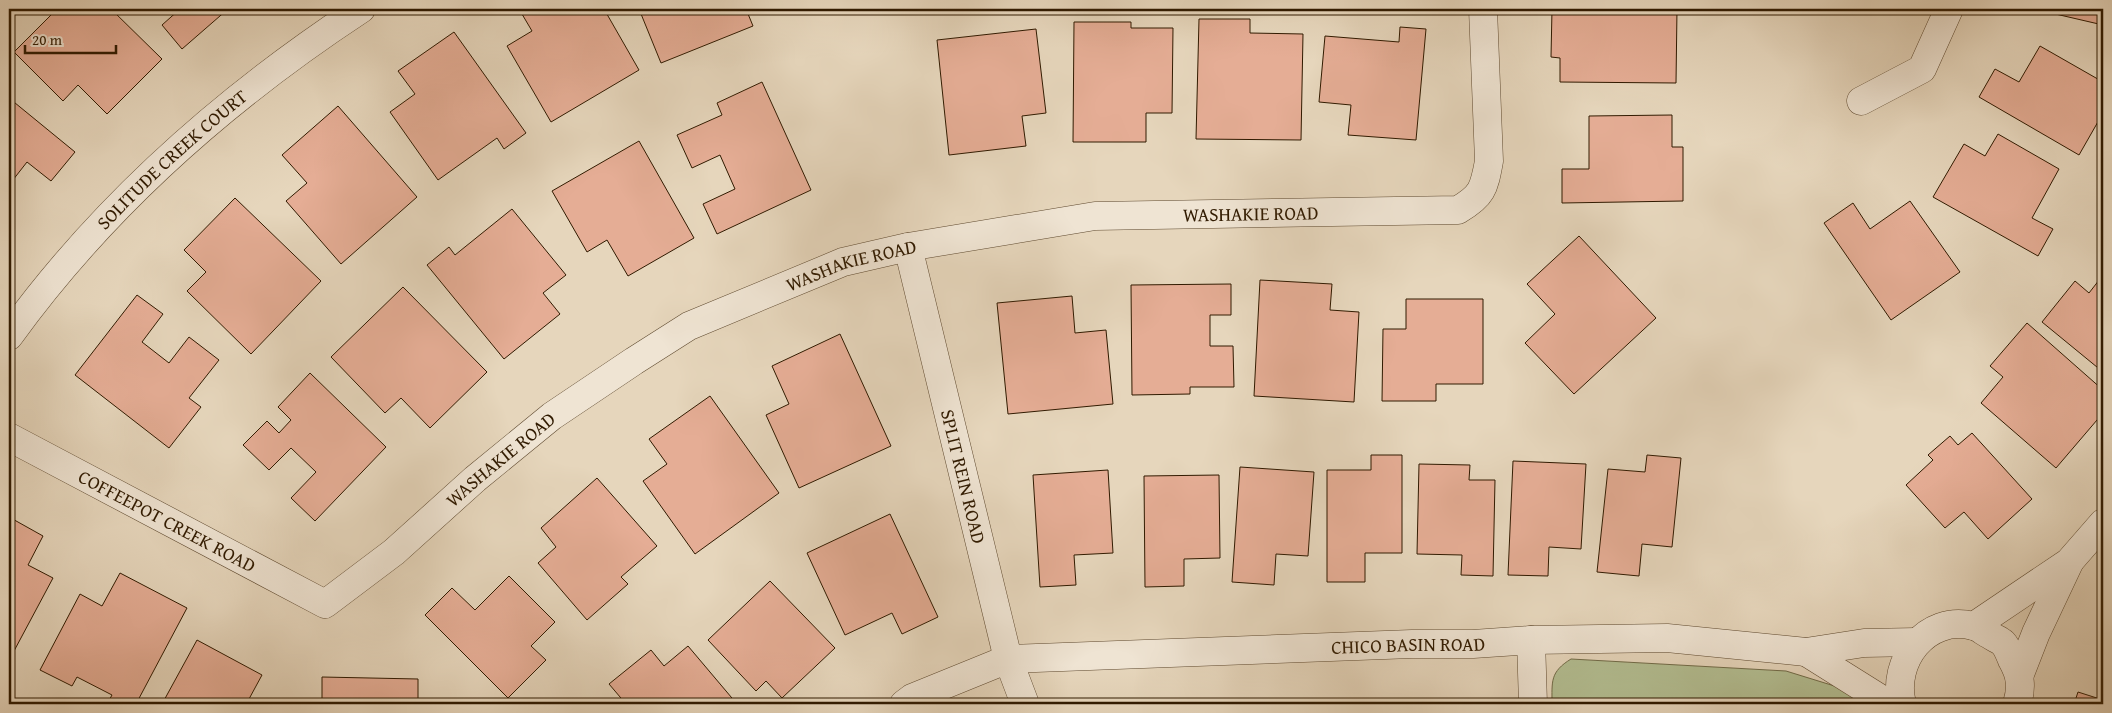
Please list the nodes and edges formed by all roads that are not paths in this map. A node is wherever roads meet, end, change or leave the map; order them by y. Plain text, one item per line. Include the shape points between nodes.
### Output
1 (361, 9) edge
2 (1483, 9) edge
3 (1949, 9) edge
4 (1861, 101) dead end
5 (908, 247) junction
6 (9, 336) edge
7 (9, 437) edge
8 (2103, 523) edge
9 (2069, 562) junction
10 (325, 604) joint
11 (1974, 626) junction
12 (1531, 640) junction
13 (1917, 642) junction
14 (1806, 652) junction
15 (1008, 658) junction
16 (2020, 674) junction
17 (904, 704) edge
18 (1026, 704) edge
19 (1533, 704) edge
20 (1889, 704) edge
21 (1902, 704) edge
22 (2017, 704) edge

1 - 6 street, SOLITUDE CREEK COURT via 267,75 165,162 70,259
2 - 5 street, WASHAKIE ROAD via 1489,161 1485,182 1476,199 1458,210 1095,216
3 - 4 street via 1922,69
5 - 10 street, WASHAKIE ROAD via 843,262 689,326 552,416 475,478 394,552
5 - 15 street, SPLIT REIN ROAD
7 - 10 street, COFFEEPOT CREEK ROAD
8 - 9 street
9 - 11 street
9 - 16 street
11 - 13 street via 1954,625 1934,630
11 - 16 street via 2004,644
12 - 14 street, CHICO BASIN ROAD via 1667,638
12 - 15 street, CHICO BASIN ROAD
12 - 19 street
13 - 14 street, CHICO BASIN ROAD via 1864,643
13 - 21 street via 1903,664 1898,690
14 - 20 street, CHICO BASIN ROAD
15 - 17 street
15 - 18 street, SPLIT REIN ROAD
16 - 22 street

